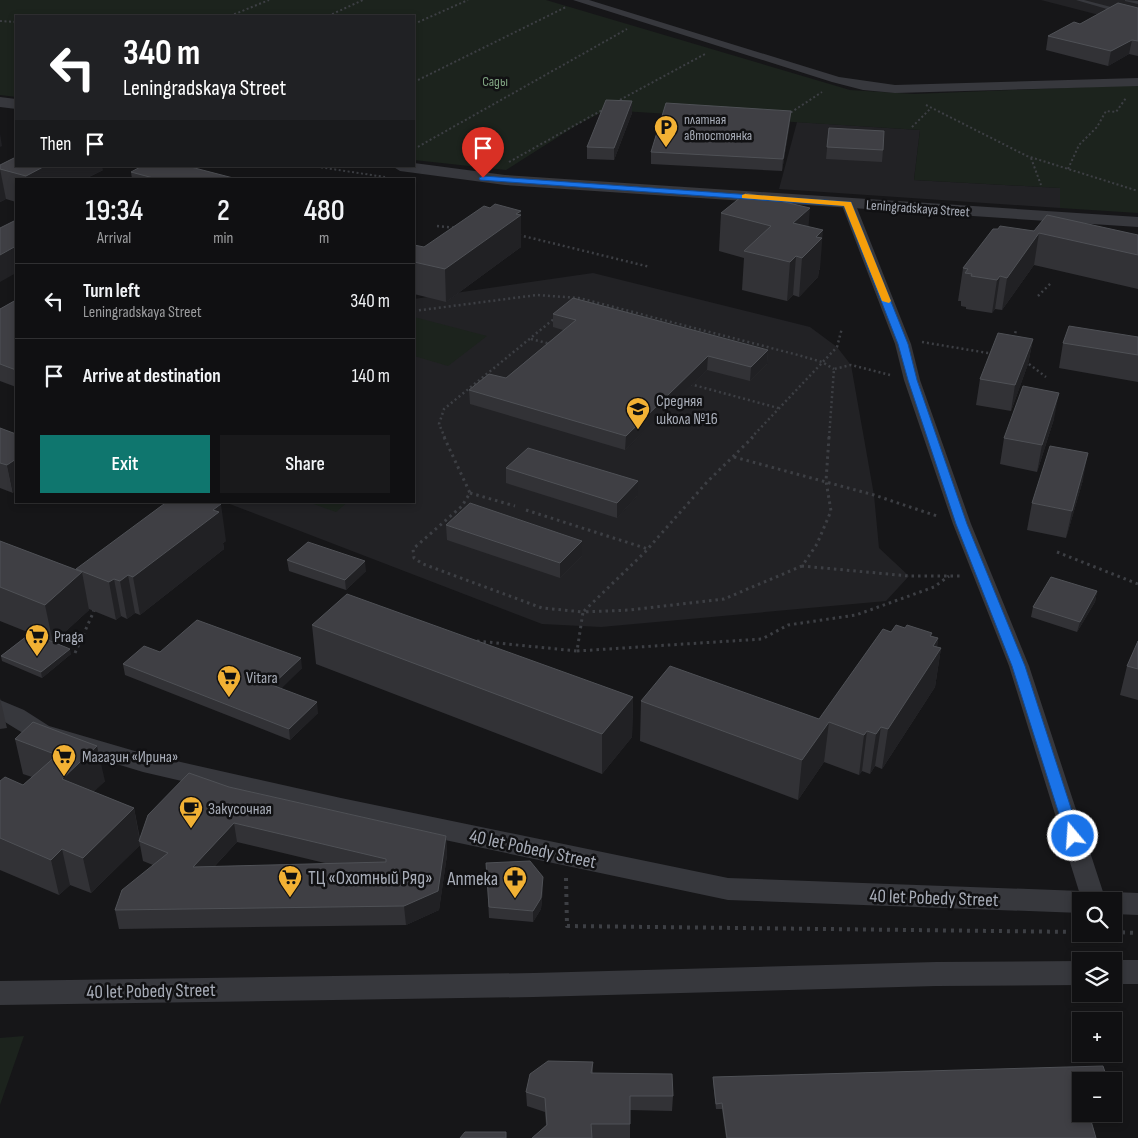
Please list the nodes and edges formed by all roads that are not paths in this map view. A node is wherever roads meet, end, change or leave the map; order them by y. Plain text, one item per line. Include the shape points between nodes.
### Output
1 (579, 0) edge
2 (1078, 0) edge
3 (1127, 0) edge
4 (1138, 3) edge
5 (1138, 16) edge
6 (1138, 82) edge
7 (0, 102) edge
8 (15, 104) edge
9 (394, 172) edge
10 (848, 204) junction
11 (1138, 222) edge
12 (0, 709) edge
13 (1091, 892) edge
14 (1072, 902) edge
15 (1122, 903) edge
16 (1138, 904) edge
17 (1072, 972) edge
18 (1122, 972) edge
19 (1138, 972) edge
20 (0, 993) edge

1 - 6 street via 848,83 895,89
2 - 5 lane
3 - 4 lane
7 - 8 street
9 - 10 street, Leningradskaya Street
10 - 11 street, Leningradskaya Street
10 - 13 street via 901,338 912,380 962,524 1018,666
12 - 14 street, 40 let Pobedy Street via 40,732 143,763 728,889
15 - 16 street
17 - 20 street, 40 let Pobedy Street
18 - 19 street

